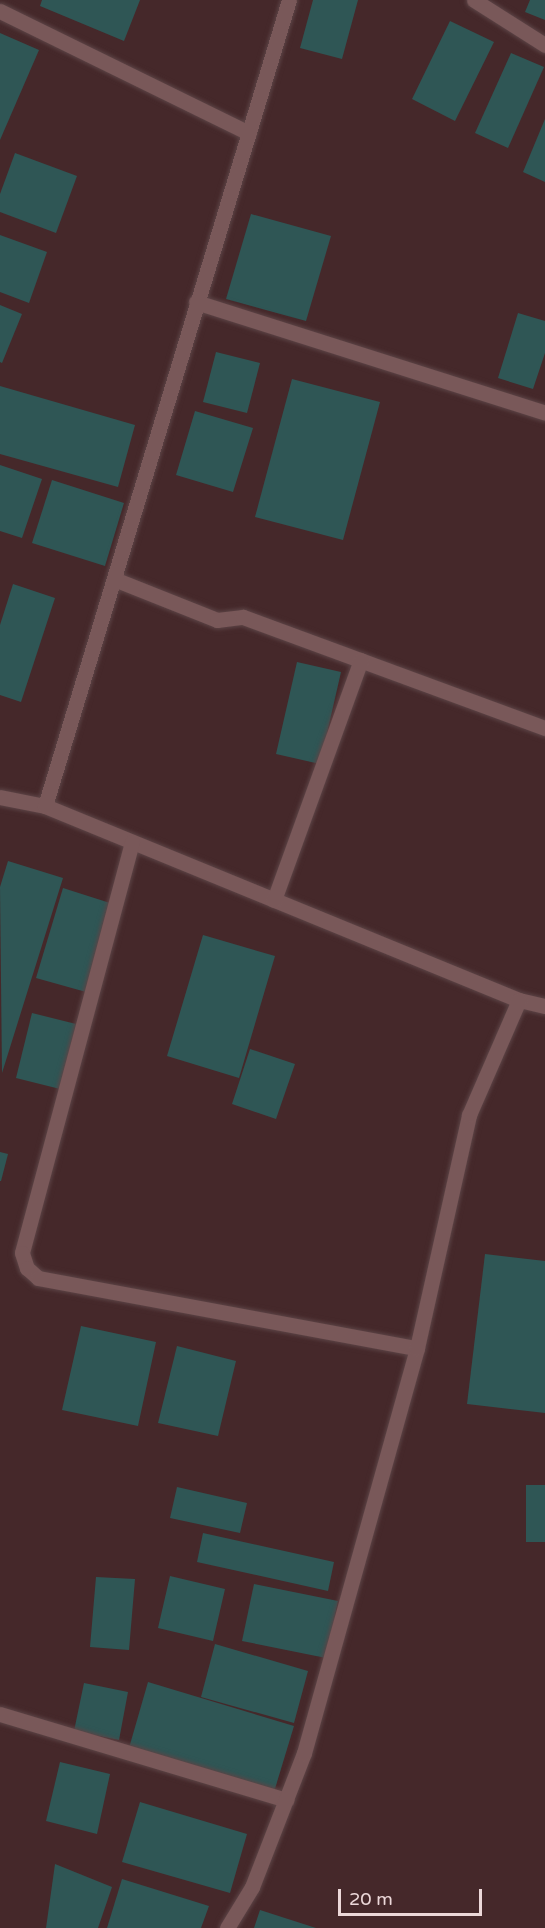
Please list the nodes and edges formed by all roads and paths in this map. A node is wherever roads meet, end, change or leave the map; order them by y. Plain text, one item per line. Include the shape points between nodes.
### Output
1 (289, 0) edge
2 (474, 0) edge
3 (0, 11) edge
4 (545, 45) edge
5 (249, 134) junction
6 (196, 302) junction
7 (545, 413) edge
8 (114, 579) junction
9 (361, 660) junction
10 (545, 728) edge
11 (0, 797) edge
12 (45, 806) junction
13 (132, 842) junction
14 (274, 900) junction
15 (519, 1000) junction
16 (545, 1006) edge
17 (417, 1348) junction
18 (0, 1714) edge
19 (286, 1800) junction
20 (228, 1928) edge

1 - 5 street
2 - 4 street
3 - 5 street
5 - 6 street
6 - 7 street
6 - 8 street
8 - 9 street via 217,620 243,617
8 - 12 street
9 - 10 street
9 - 14 street
11 - 12 street
12 - 13 street
13 - 14 street
13 - 17 street via 22,1253 27,1268 38,1278
14 - 15 street
15 - 16 street
15 - 17 street via 469,1115
17 - 19 street via 304,1753
18 - 19 street
19 - 20 street via 252,1887

